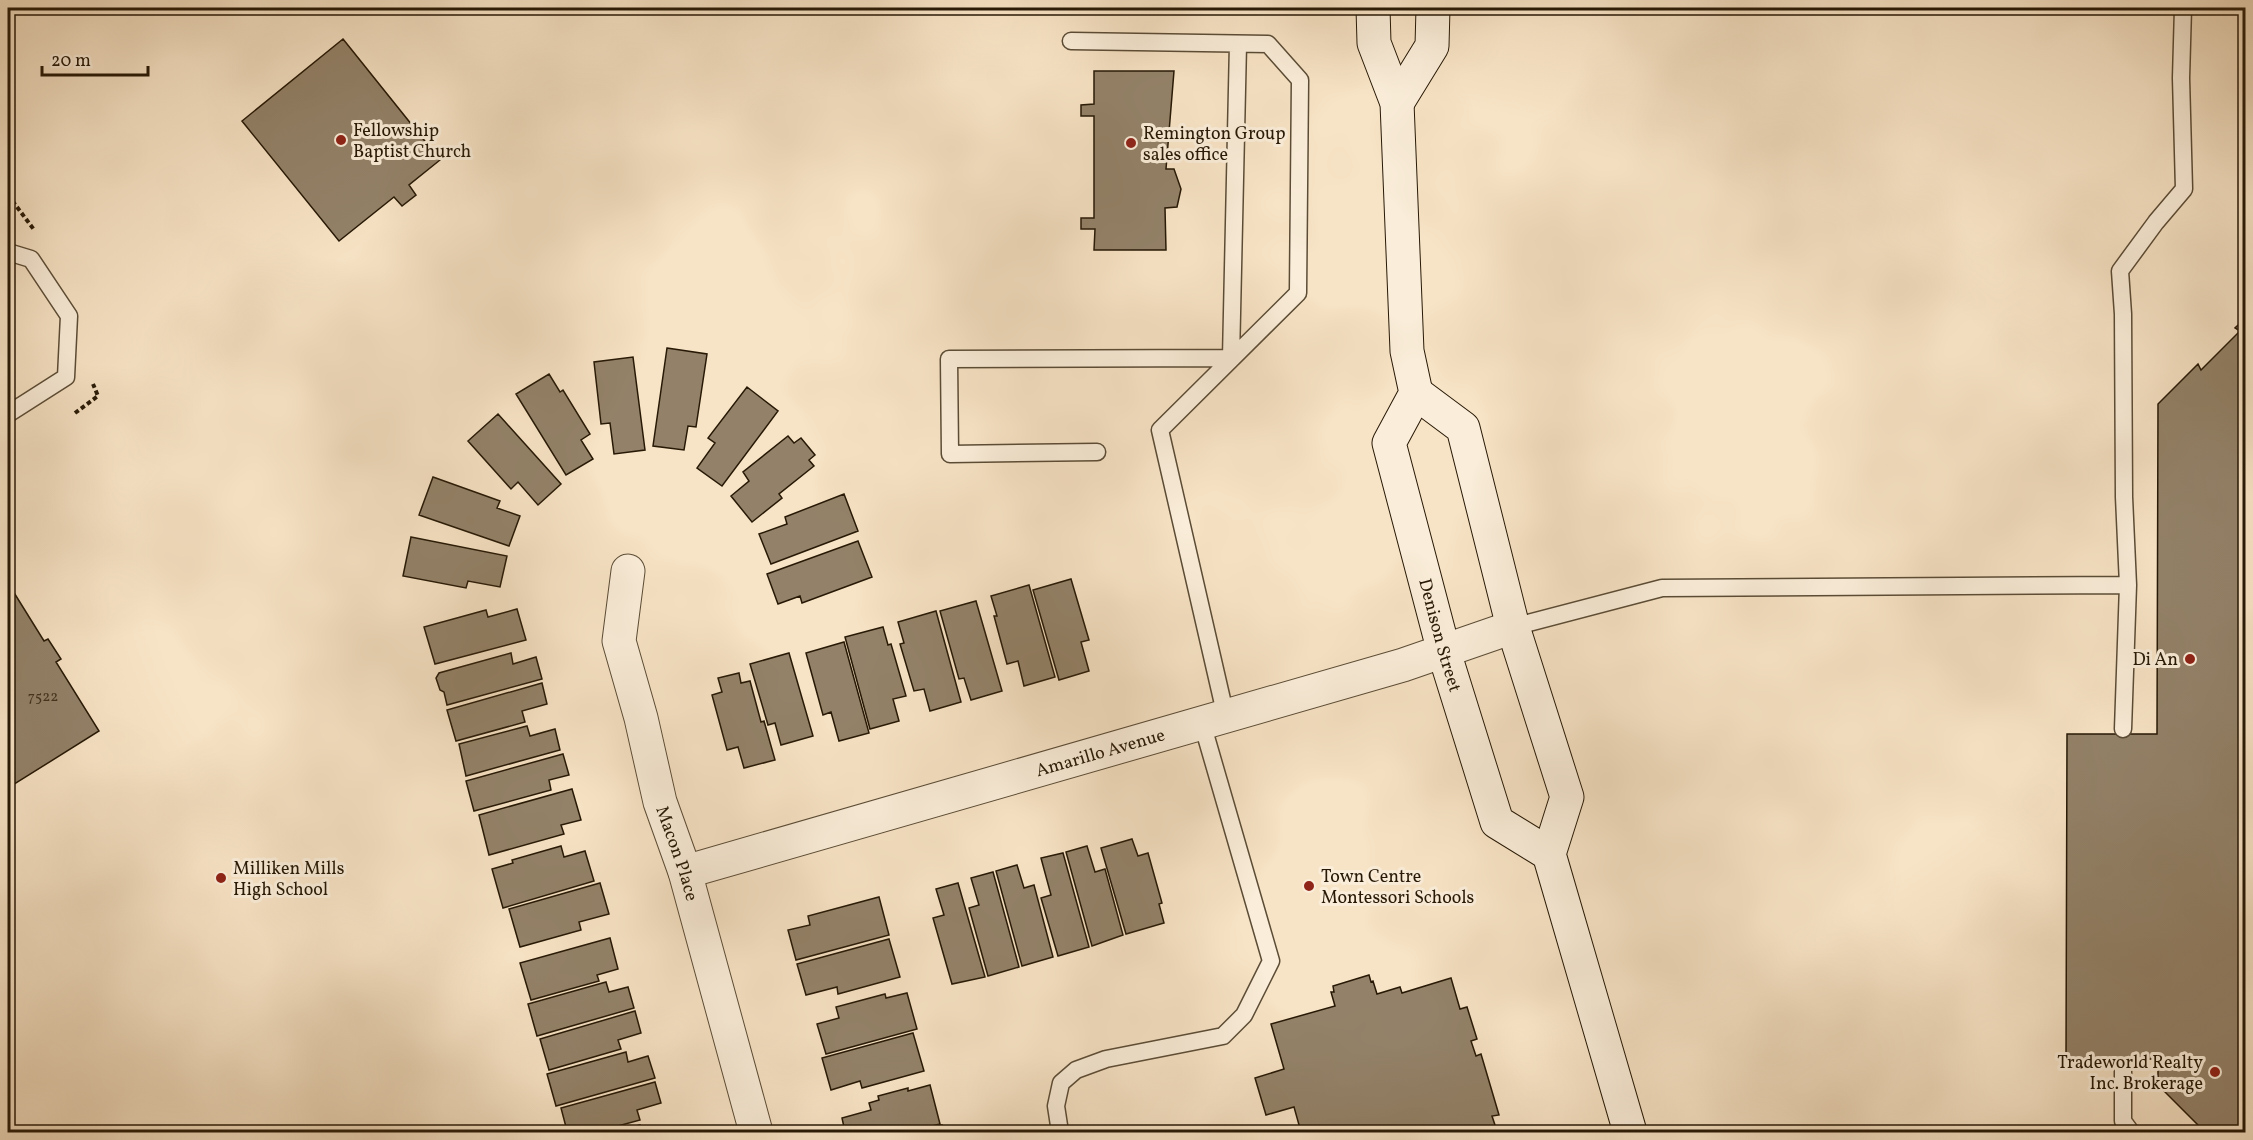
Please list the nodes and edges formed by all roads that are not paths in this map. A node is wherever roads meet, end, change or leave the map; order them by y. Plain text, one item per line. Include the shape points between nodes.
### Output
1 (1373, 8) edge
2 (1433, 8) edge
3 (2183, 8) edge
4 (1071, 41) dead end
5 (1238, 44) junction
6 (1397, 103) junction
7 (8, 252) edge
8 (1231, 358) junction
9 (1416, 393) junction
10 (8, 414) edge
11 (1096, 452) dead end
12 (627, 571) dead end
13 (2128, 585) junction
14 (1513, 627) junction
15 (1444, 652) junction
16 (1214, 720) junction
17 (2123, 729) dead end
18 (1549, 854) junction
19 (685, 872) junction
20 (2123, 1067) dead end
21 (756, 1132) edge
22 (1060, 1132) edge
23 (1630, 1132) edge
24 (2131, 1132) edge

1 - 6 main road via 1374,43
2 - 6 main road via 1432,46
3 - 13 lane via 2184,189 2120,271
4 - 5 lane
5 - 8 lane
5 - 8 lane via 1268,44 1300,80 1298,293
6 - 9 main road via 1407,351
7 - 10 lane via 31,259 69,316 66,377
8 - 11 lane via 949,359 950,454
8 - 16 lane via 1160,430
9 - 14 main road via 1463,428
9 - 15 main road, Denison Street via 1389,443
12 - 19 main road, Macon Place via 619,641 660,802
13 - 14 lane via 1662,588
13 - 17 lane
14 - 15 main road, Amarillo Avenue
14 - 18 main road via 1567,797
15 - 16 main road, Amarillo Avenue
15 - 18 main road, Denison Street via 1497,822
16 - 19 main road, Amarillo Avenue
16 - 22 lane via 1271,961 1244,1015 1223,1036 1106,1059 1076,1070 1061,1083 1056,1106
18 - 23 main road
19 - 21 main road, Macon Place
20 - 24 lane via 2123,1121

